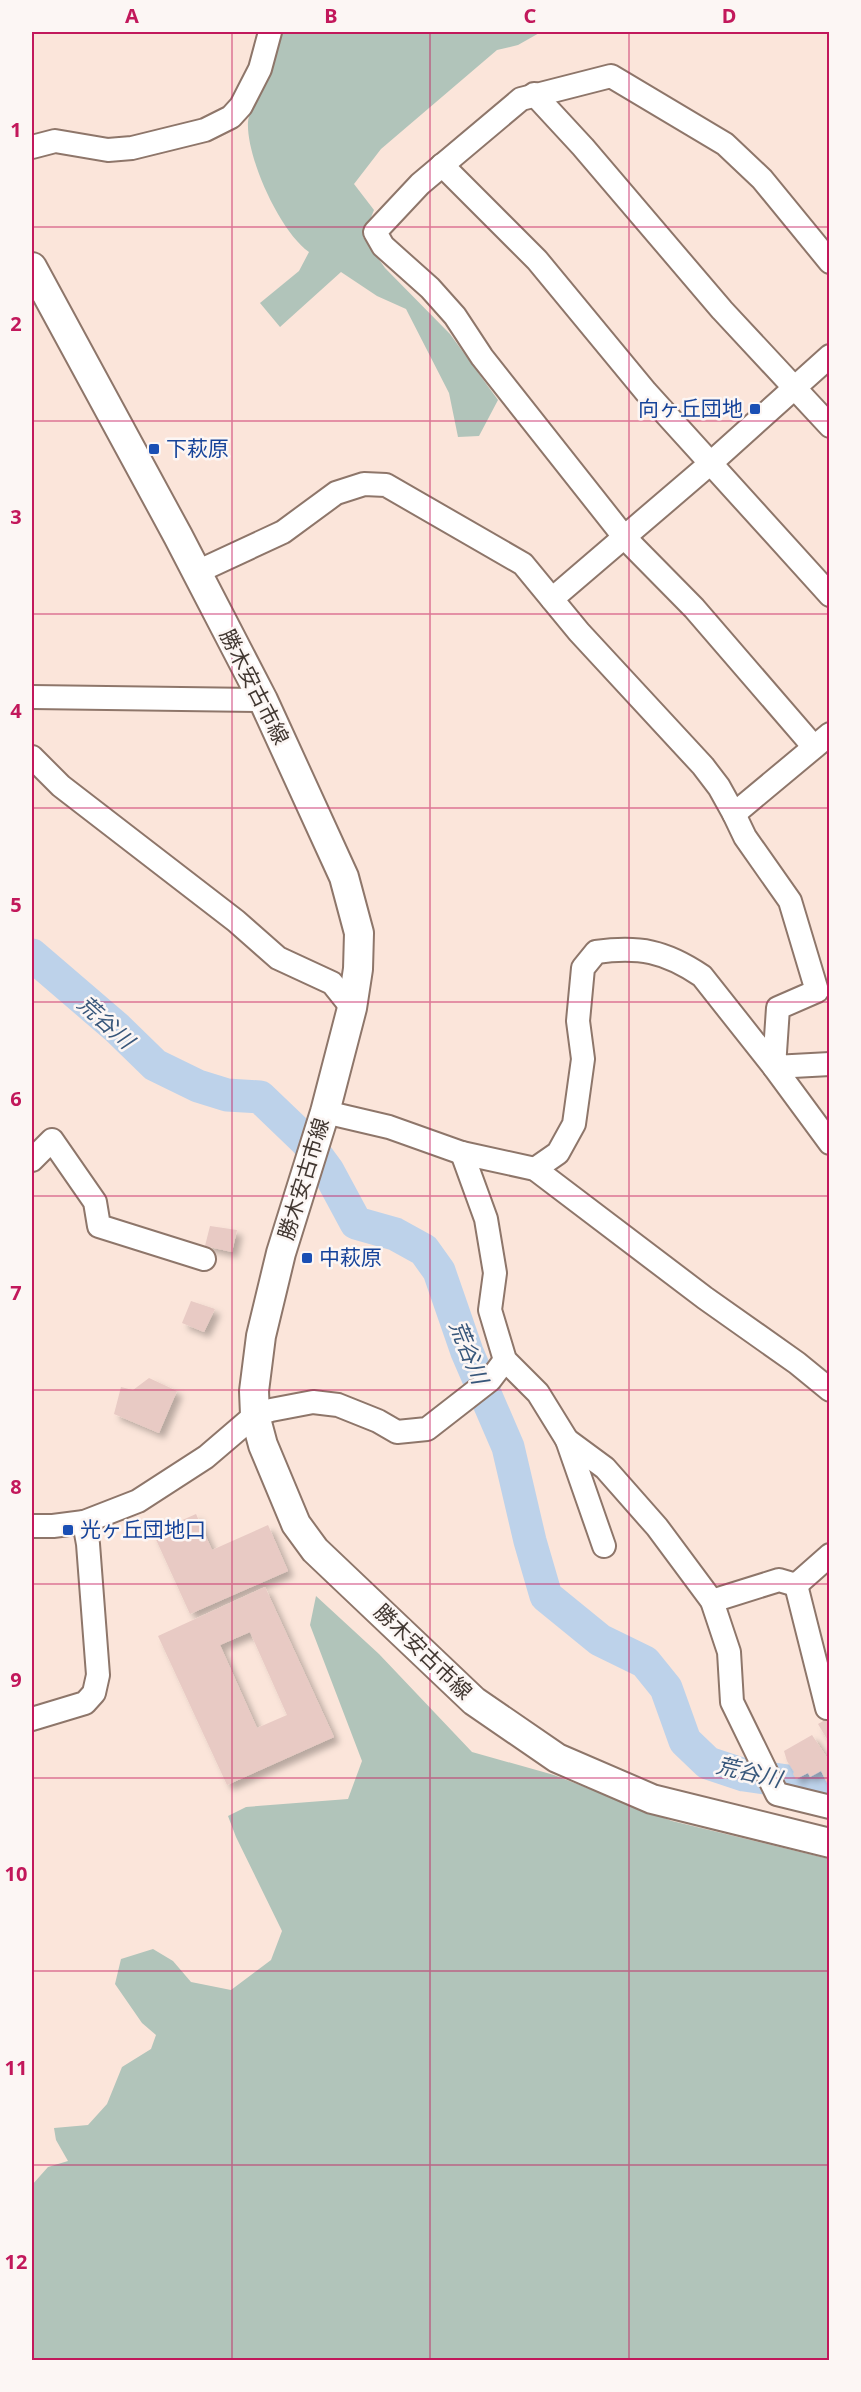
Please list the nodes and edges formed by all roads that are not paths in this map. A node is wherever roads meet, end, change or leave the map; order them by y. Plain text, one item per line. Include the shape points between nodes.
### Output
1 (270, 32) edge
2 (534, 94) junction
3 (32, 147) edge
4 (442, 165) junction
5 (830, 261) edge
6 (32, 267) edge
7 (830, 356) edge
8 (794, 387) junction
9 (830, 426) edge
10 (712, 462) junction
11 (625, 538) junction
12 (197, 572) junction
13 (830, 595) edge
14 (552, 599) junction
15 (32, 697) edge
16 (263, 700) junction
17 (822, 740) edge
18 (32, 757) edge
19 (734, 814) junction
20 (352, 1008) junction
21 (830, 1064) edge
22 (774, 1067) junction
23 (323, 1119) junction
24 (830, 1143) edge
25 (462, 1153) junction
26 (32, 1160) edge
27 (536, 1169) junction
28 (204, 1259) dead end
29 (505, 1360) junction
30 (830, 1390) edge
31 (255, 1415) junction
32 (567, 1440) junction
33 (84, 1522) junction
34 (32, 1526) edge
35 (604, 1546) dead end
36 (830, 1556) edge
37 (796, 1585) junction
38 (712, 1600) junction
39 (827, 1708) dead end
40 (32, 1719) edge
41 (830, 1807) edge
42 (830, 1843) edge

1 - 3 street via 260,69 241,106 231,117 205,130 132,148 108,150 55,141
2 - 4 street via 521,99
2 - 5 street via 611,76 725,144 762,179
2 - 8 street
4 - 10 street via 537,260 646,392
4 - 11 street via 375,232 383,246 455,316 482,357
6 - 12 main road, 勝木安古市線
7 - 8 street
8 - 9 street
8 - 10 street
10 - 11 street
10 - 13 street
11 - 14 street
11 - 17 street
12 - 14 street via 283,532 336,493 364,483 386,485 523,564
12 - 16 main road, 勝木安古市線
14 - 19 street via 703,766
15 - 16 street
16 - 20 main road, 勝木安古市線 via 344,877 354,909 359,933
17 - 19 street
18 - 20 street via 61,786 237,921 278,958 332,983
19 - 22 street via 745,837 790,901 817,992 778,1008
20 - 23 main road, 勝木安古市線
21 - 22 street
22 - 24 street
22 - 27 street via 702,976 643,949 596,952 583,968 578,1021 583,1059 574,1124 558,1153
23 - 25 street via 389,1127
23 - 31 main road, 勝木安古市線 via 281,1253 261,1336
25 - 27 street
25 - 29 street via 486,1218 495,1273 490,1311
26 - 28 street via 52,1140 95,1202 99,1226
27 - 30 street
29 - 31 street via 490,1380 427,1429 397,1432 338,1405 313,1402
29 - 32 street via 538,1393
31 - 33 street via 206,1457 138,1501
31 - 42 main road, 勝木安古市線 via 282,1494 309,1541 474,1701 557,1758 652,1799
32 - 35 street
32 - 38 street via 605,1468 657,1527
33 - 34 street
33 - 40 street via 98,1675 94,1693 85,1702
36 - 37 street
37 - 38 street via 779,1580
37 - 39 street
38 - 41 street via 729,1652 732,1702 777,1794

